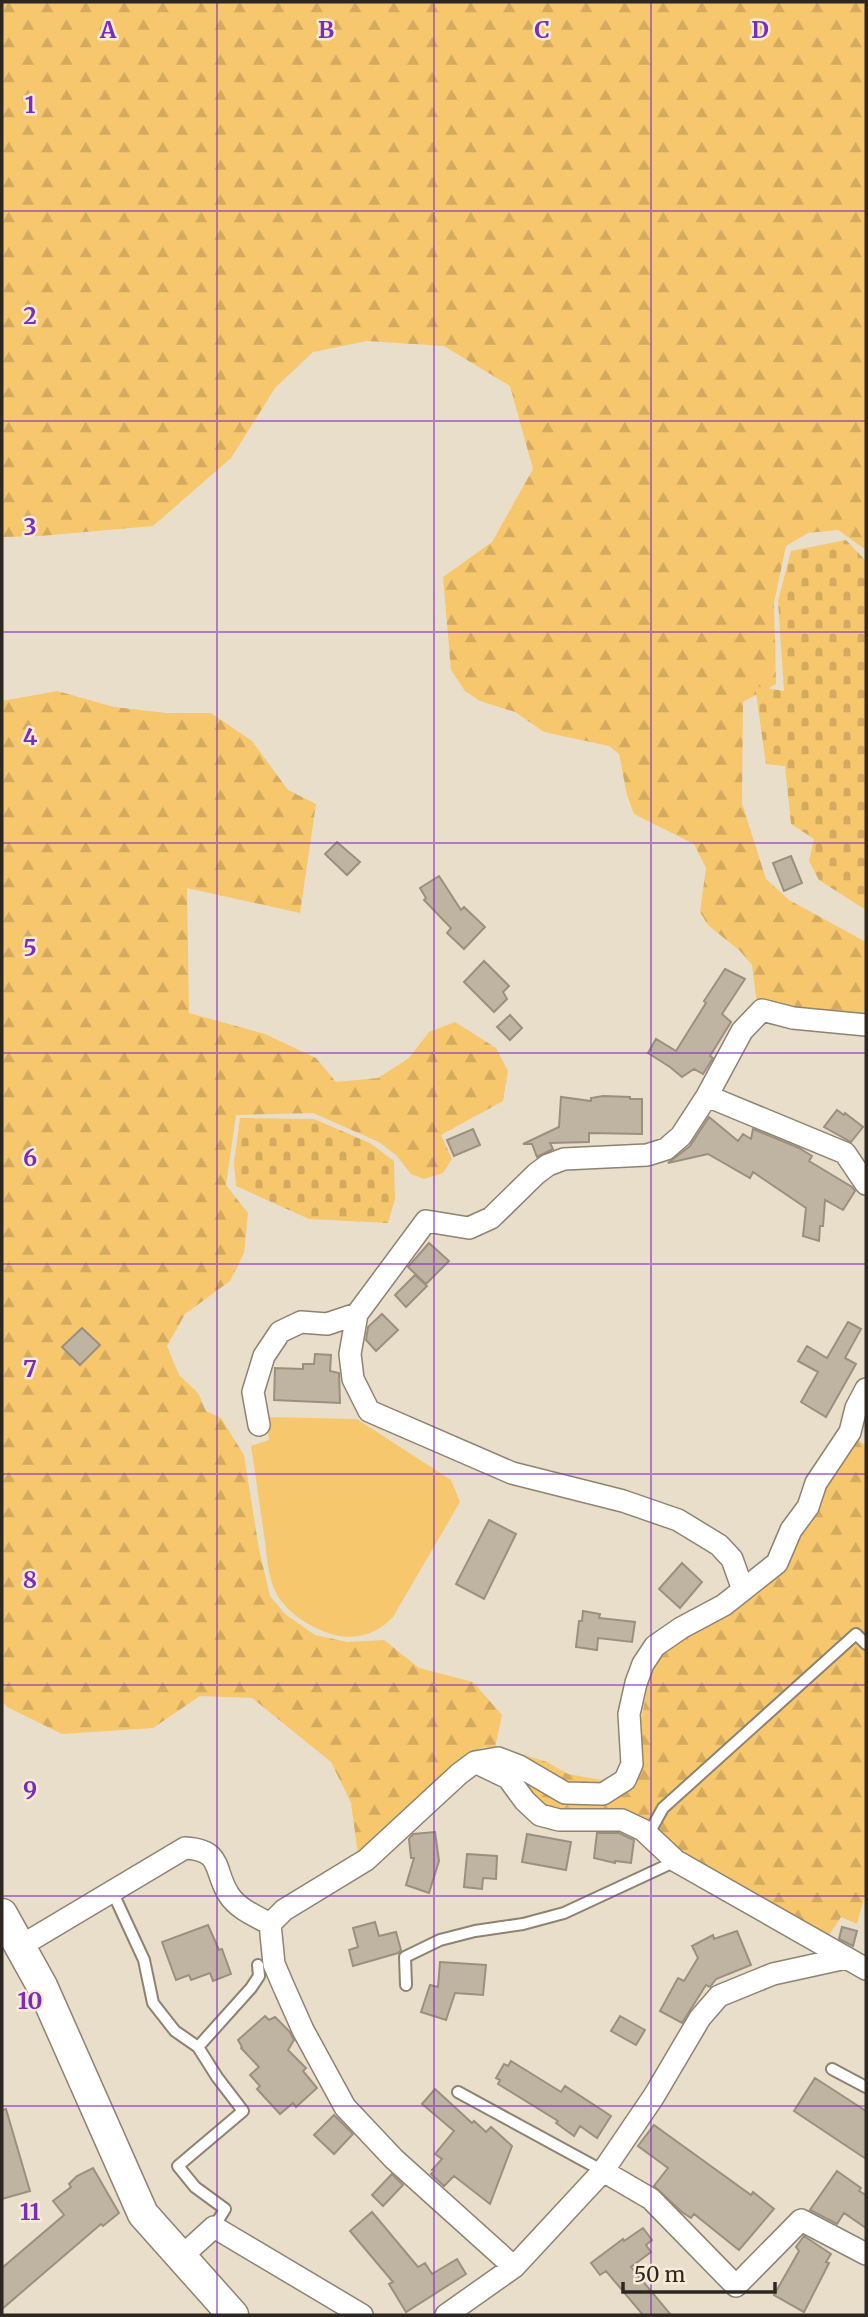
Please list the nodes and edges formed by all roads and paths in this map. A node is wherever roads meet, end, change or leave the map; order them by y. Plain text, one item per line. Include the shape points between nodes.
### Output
1 (866, 1025) edge
2 (707, 1096) junction
3 (866, 1185) edge
4 (357, 1314) junction
5 (866, 1389) edge
6 (259, 1425) dead end
7 (743, 1590) junction
8 (866, 1644) edge
9 (475, 1762) junction
10 (648, 1835) junction
11 (676, 1861) junction
12 (112, 1891) junction
13 (2, 1914) edge
14 (270, 1924) junction
15 (19, 1947) junction
16 (846, 1958) junction
17 (258, 1965) dead end
18 (866, 1969) edge
19 (406, 1985) dead end
20 (198, 2047) junction
21 (832, 2068) dead end
22 (866, 2087) edge
23 (458, 2092) dead end
24 (603, 2171) junction
25 (214, 2227) junction
26 (866, 2254) edge
27 (181, 2257) junction
28 (514, 2267) junction
29 (233, 2315) edge
30 (362, 2315) edge
31 (446, 2315) edge

1 - 2 street via 762,1010 742,1031
2 - 3 street via 845,1153
2 - 4 street via 681,1136 666,1149 647,1156 564,1159 536,1174 491,1218 469,1228 426,1221
4 - 6 street via 327,1324 301,1322 280,1332 264,1356 253,1392
4 - 7 street via 350,1354 353,1379 369,1411 512,1473 678,1520 719,1545 732,1559
5 - 7 street via 850,1432 816,1483 808,1507 776,1563
7 - 9 street via 655,1646 643,1664 629,1714 632,1764 625,1780 603,1794 565,1793 498,1758
8 - 10 lane via 856,1634 663,1808
9 - 10 street via 508,1778 540,1815 559,1820 622,1820
9 - 14 street via 366,1860 284,1910
10 - 11 street
11 - 16 street
11 - 19 lane via 564,1913 440,1940 405,1957
12 - 14 street via 185,1848 200,1849 211,1856 228,1895
12 - 15 street
12 - 20 lane via 144,1960 153,2003 175,2031
13 - 15 street
14 - 28 street via 274,1964 345,2107 394,2159
15 - 27 street via 42,1986 143,2214
16 - 18 street
16 - 24 street via 773,1974 719,1996 700,2018
17 - 20 lane via 259,1976 251,1988
20 - 25 lane via 243,2111 178,2166 195,2187 225,2209
21 - 22 lane
23 - 24 lane
24 - 26 street via 651,2199 736,2286 801,2220
24 - 28 street
25 - 27 street
25 - 30 street
27 - 29 street
28 - 31 street

